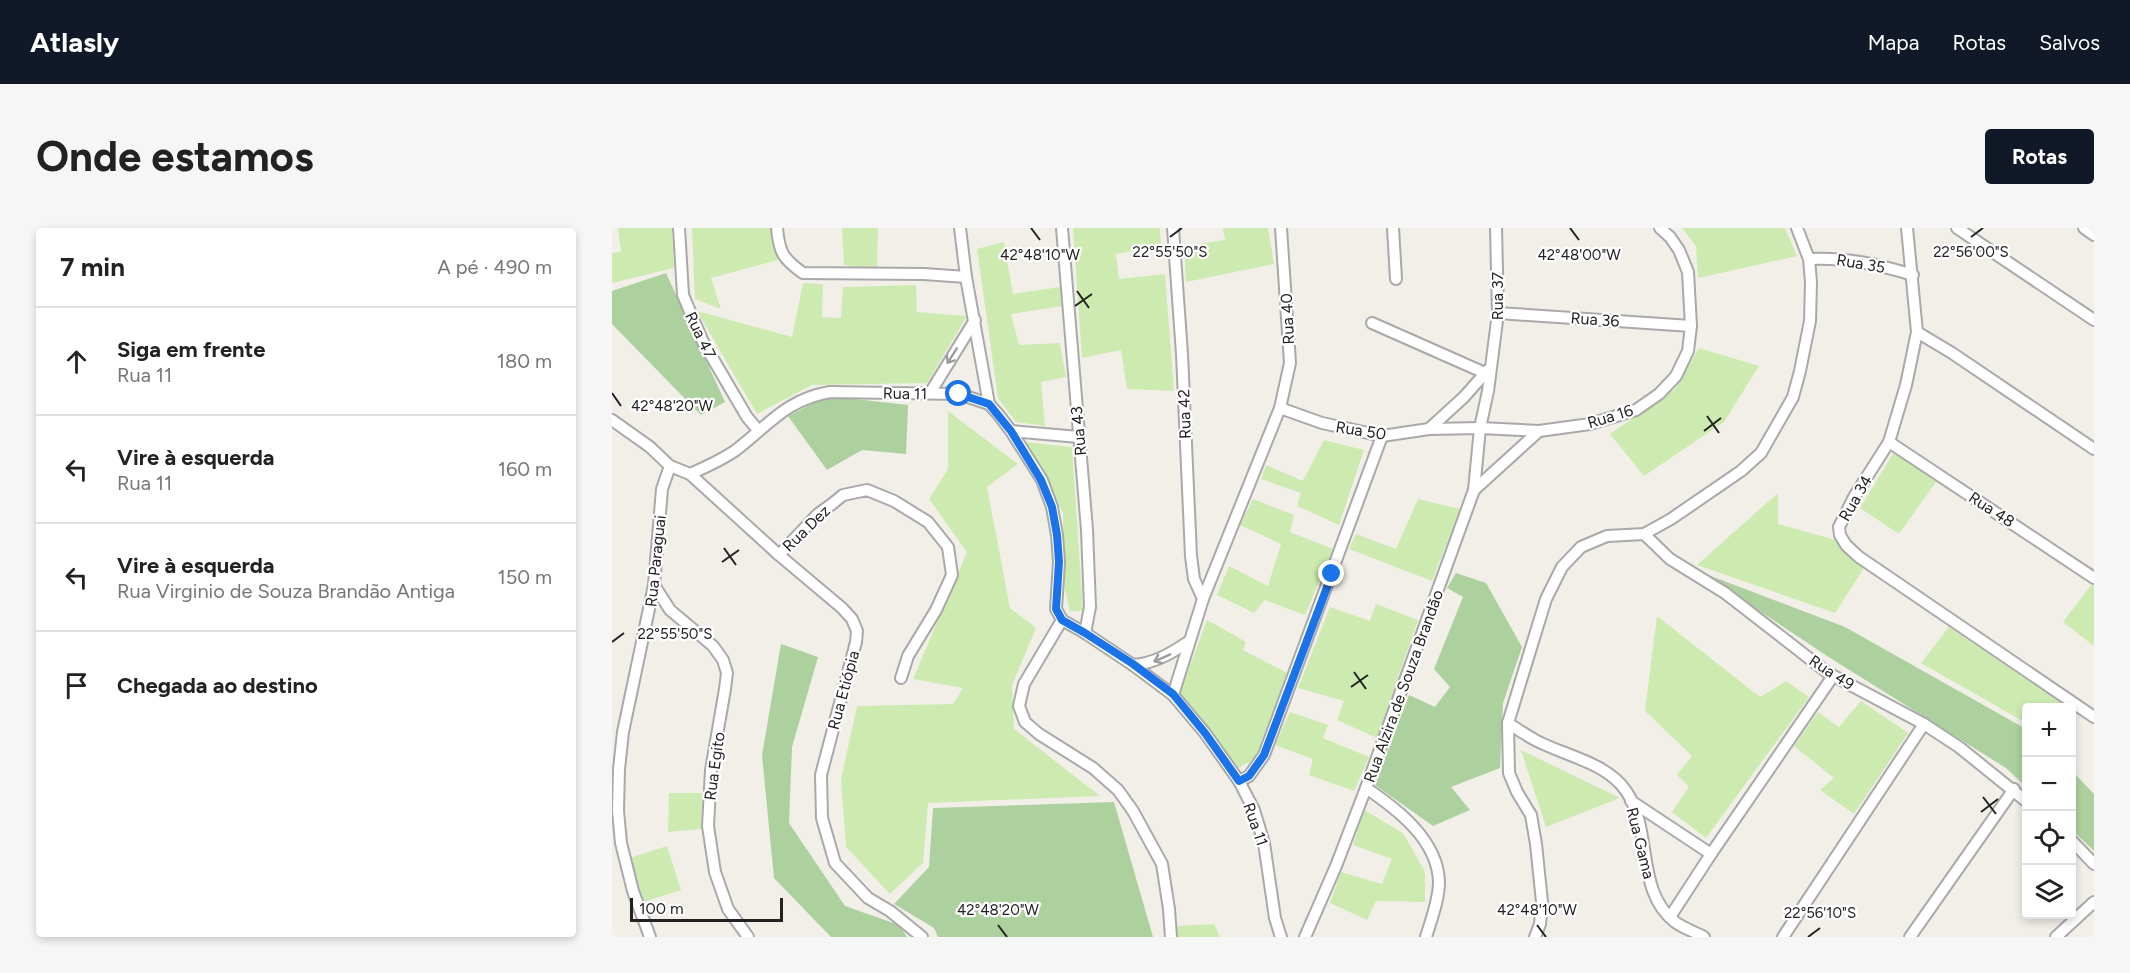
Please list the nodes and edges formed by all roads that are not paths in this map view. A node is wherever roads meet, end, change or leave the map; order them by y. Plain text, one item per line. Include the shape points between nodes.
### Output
1 (679, 228) edge
2 (777, 228) edge
3 (960, 228) edge
4 (1062, 228) edge
5 (1173, 228) edge
6 (1281, 228) edge
7 (1393, 228) edge
8 (1496, 228) edge
9 (1660, 228) edge
10 (1797, 228) edge
11 (1907, 228) edge
12 (1957, 228) edge
13 (2084, 228) edge
14 (2094, 235) edge
15 (1809, 259) junction
16 (1912, 274) junction
17 (966, 277) junction
18 (1396, 279) dead end
19 (1498, 313) junction
20 (975, 320) junction
21 (2094, 320) edge
22 (1372, 324) dead end
23 (1691, 326) junction
24 (1917, 332) junction
25 (1488, 369) junction
26 (930, 393) junction
27 (989, 404) junction
28 (1280, 408) junction
29 (612, 420) edge
30 (1480, 428) junction
31 (1429, 429) junction
32 (758, 430) junction
33 (1011, 431) junction
34 (1539, 431) junction
35 (1383, 436) junction
36 (1079, 437) junction
37 (1889, 442) junction
38 (2094, 449) edge
39 (670, 466) junction
40 (690, 474) junction
41 (1474, 490) junction
42 (1644, 534) junction
43 (778, 555) junction
44 (2094, 578) edge
45 (654, 585) junction
46 (1203, 599) junction
47 (670, 610) junction
48 (648, 620) junction
49 (1062, 620) junction
50 (1085, 633) junction
51 (1188, 642) junction
52 (1133, 664) junction
53 (1833, 676) junction
54 (901, 678) dead end
55 (1173, 694) junction
56 (2094, 717) edge
57 (1508, 723) junction
58 (1924, 724) junction
59 (617, 730) edge
60 (1239, 781) junction
61 (1366, 788) junction
62 (2014, 789) junction
63 (2022, 797) edge
64 (1631, 801) junction
65 (2076, 845) edge
66 (1711, 854) junction
67 (2094, 864) edge
68 (2094, 902) edge
69 (1670, 917) junction
70 (650, 937) edge
71 (748, 937) edge
72 (922, 937) edge
73 (1171, 937) edge
74 (1281, 937) edge
75 (1305, 937) edge
76 (1425, 937) edge
77 (1535, 937) edge
78 (1704, 937) edge
79 (1783, 937) edge
80 (1910, 937) edge
81 (2056, 937) edge

1 - 32 street, Rua 47 via 682,295 708,351
2 - 17 street via 779,248 788,263 803,273
3 - 17 street
4 - 36 street, Rua 43
5 - 46 street, Rua 42 via 1191,556 1194,579
6 - 28 street, Rua 40 via 1290,363
7 - 18 street
8 - 19 street, Rua 37
9 - 23 street, Rua 16 via 1679,250 1688,272
10 - 15 street
11 - 16 street, Rua 34
12 - 21 street
13 - 14 street
15 - 16 street, Rua 35 via 1856,260
15 - 42 street via 1810,321 1800,370 1793,397 1761,453 1741,471
16 - 24 street, Rua 34
17 - 20 street
19 - 23 street, Rua 36
19 - 25 street, Rua 37
20 -> 26 street
20 - 27 street
22 - 25 street
23 - 34 street, Rua 16 via 1688,351 1676,376 1636,410 1590,424
24 - 37 street, Rua 34
24 - 38 street
25 - 30 street, Rua 37
25 - 31 street
26 - 27 street, Rua 11 via 959,394
26 - 32 street, Rua 11 via 812,395 795,402
27 - 33 street
28 - 35 street, Rua 50 via 1322,423
28 - 46 street, Rua 40
29 - 39 street
30 - 31 street, Rua 50
30 - 34 street, Rua 16
30 - 41 street, Rua Alzira de Souza Brandão
31 - 35 street, Rua 50
32 - 40 street, Rua 11 via 735,450
33 - 36 street
33 - 49 street via 1041,480 1052,507 1059,562 1056,609
34 - 41 street
35 - 60 street via 1264,755 1249,776
36 - 50 street, Rua 43 via 1090,607
37 - 44 street, Rua 48
37 - 56 street, Rua 34 via 1839,527 1846,545 1858,557
39 - 40 street
39 - 45 street, Rua Paraguai via 662,489
40 - 43 street, Rua Etiópia
41 - 61 street, Rua Alzira de Souza Brandão
42 - 53 street, Rua 49 via 1670,559 1725,593
42 - 57 street via 1607,536 1581,547 1562,567 1546,599
43 - 54 street, Rua Dez via 843,495 867,490 928,522 948,546 952,575 908,656
43 - 72 street, Rua Etiópia via 842,608 857,631 821,775 822,819 835,863 868,898
45 - 47 street, Rua Egito
45 - 48 street, Rua Paraguai
46 - 51 street, Rua 40
47 - 48 street
47 - 71 street, Rua Egito via 713,646 727,673 711,770 708,826 728,909
48 - 59 street, Rua Paraguai
49 - 50 street, Rua 11
49 - 73 street via 1024,684 1018,706 1025,722 1093,768 1118,790 1133,811 1162,864
50 - 52 street, Rua 11
51 -> 52 street via 1149,664
51 - 55 street, Rua 40
52 - 55 street, Rua 11
53 - 58 street, Rua 49
53 - 66 street
55 - 60 street, Rua 11
57 - 64 street, Rua Gama via 1616,779
57 - 77 street via 1509,773 1530,815 1538,854 1542,902
58 - 62 street, Rua 49
58 - 79 street
59 - 70 street, Rua Paraguai via 621,843
60 - 74 street, Rua 11 via 1254,810 1264,843
61 - 75 street, Rua Alzira de Souza Brandão
61 - 76 street via 1412,825 1435,863 1439,882
62 - 63 street, Rua 49
62 - 80 street
64 - 66 street
64 - 69 street, Rua Gama via 1652,889
65 - 67 street
66 - 69 street
68 - 81 street
69 - 78 street, Rua Gama

